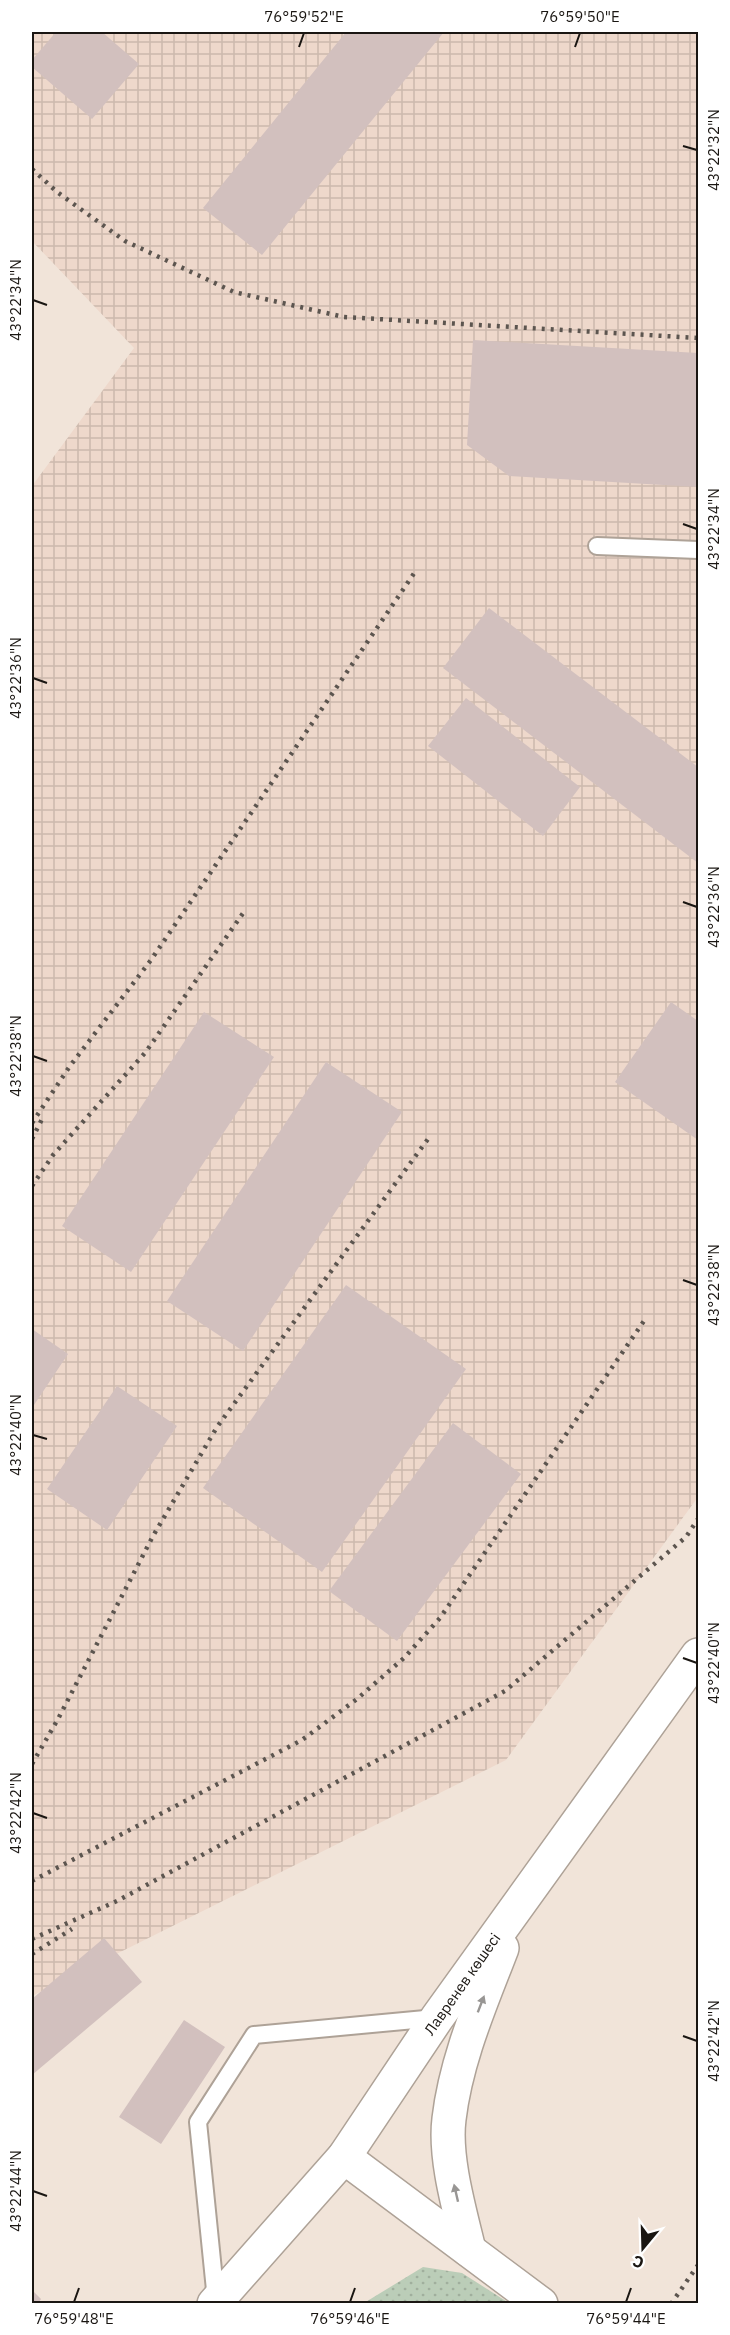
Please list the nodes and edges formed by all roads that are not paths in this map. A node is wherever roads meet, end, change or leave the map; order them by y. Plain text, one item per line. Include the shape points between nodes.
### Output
1 (597, 546) dead end
2 (699, 550) edge
3 (699, 1655) edge
4 (517, 1908) junction
5 (437, 2018) junction
6 (344, 2157) junction
7 (469, 2250) junction
8 (215, 2302) edge
9 (541, 2304) edge

1 - 2 lane
3 - 4 main road, Лавренев көшесі
4 - 5 main road, Лавренев көшесі
7 -> 4 main road via 453,2180 449,2120 464,2049
5 - 6 main road, Лавренев көшесі
5 - 8 lane via 254,2035 198,2122
6 - 7 main road
6 - 8 main road, Лавренев көшесі
7 - 9 main road

